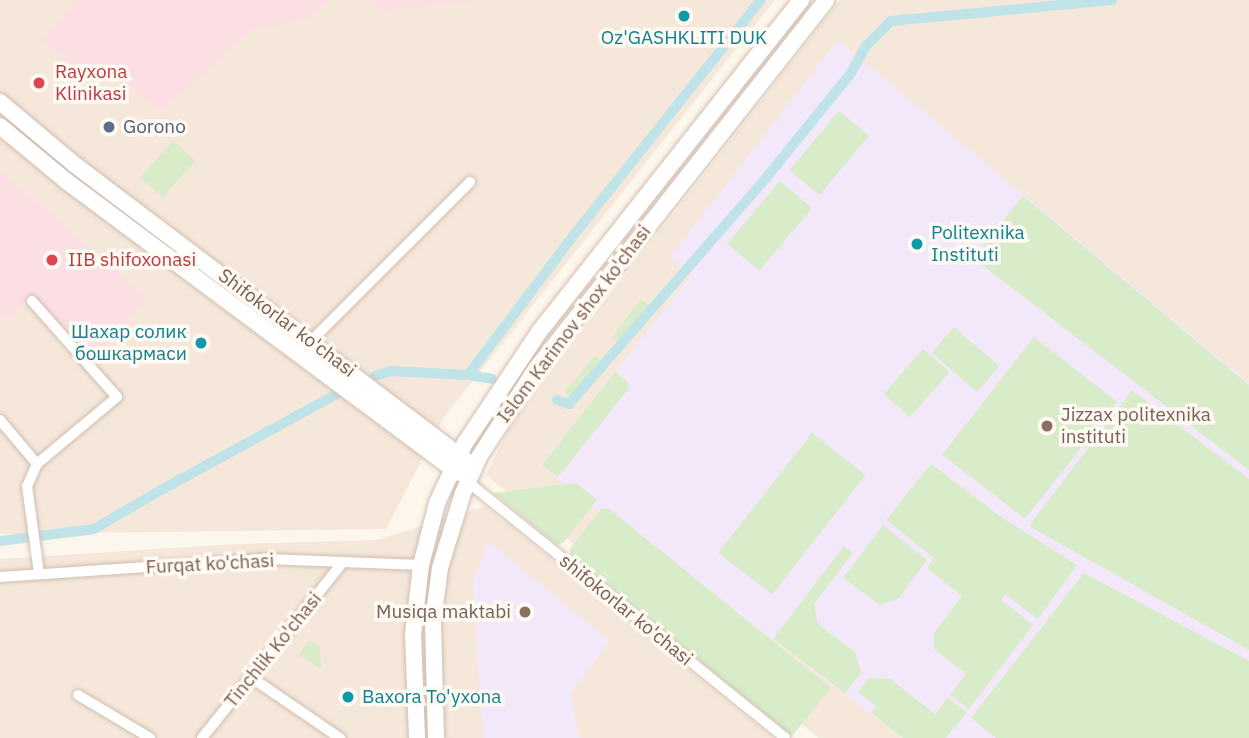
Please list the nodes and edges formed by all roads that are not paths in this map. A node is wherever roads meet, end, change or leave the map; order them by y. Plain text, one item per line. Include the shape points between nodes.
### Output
1 (801, 0) edge
2 (826, 0) edge
3 (0, 102) edge
4 (0, 126) edge
5 (470, 182) dead end
6 (32, 301) dead end
7 (311, 341) junction
8 (0, 420) edge
9 (455, 461) junction
10 (37, 464) junction
11 (474, 466) junction
12 (468, 482) junction
13 (343, 562) junction
14 (421, 565) junction
15 (40, 574) junction
16 (0, 577) edge
17 (252, 678) junction
18 (78, 695) dead end
19 (150, 738) edge
20 (202, 738) edge
21 (340, 738) edge
22 (417, 738) edge
23 (436, 738) edge
24 (785, 738) edge

1 - 9 main road, Islom Karimov shox ko'chasi via 531,343
2 - 11 main road, Islom Karimov shox ko'chasi via 536,369
3 - 7 main road, Shifokorlar ko'chasi via 75,165
4 - 9 main road, Shifokorlar ko'chasi via 97,204
5 - 7 street
6 - 10 street via 117,397
7 - 9 main road, Shifokorlar ko'chasi
8 - 10 street
9 - 11 main road, Shifokorlar ko'chasi
9 - 12 main road, Shifokorlar ko'chasi
9 - 14 main road, Islom Karimov shox ko'chasi via 437,503
10 - 15 street via 27,486
11 - 12 main road, Islom Karimov shox ko'chasi
12 - 23 main road, Islom Karimov shox ko'chasi via 436,593 432,666
12 - 24 street, shifokorlar ko'chasi
13 - 14 street, Furqat ko'chasi
13 - 15 street, Furqat ko'chasi via 267,559
13 - 17 street, Tinchlik Ko'chasi
14 - 22 main road, Islom Karimov shox ko'chasi via 412,635
15 - 16 street, Furqat ko'chasi
17 - 20 street, Tinchlik Ko'chasi
17 - 21 street
18 - 19 street

